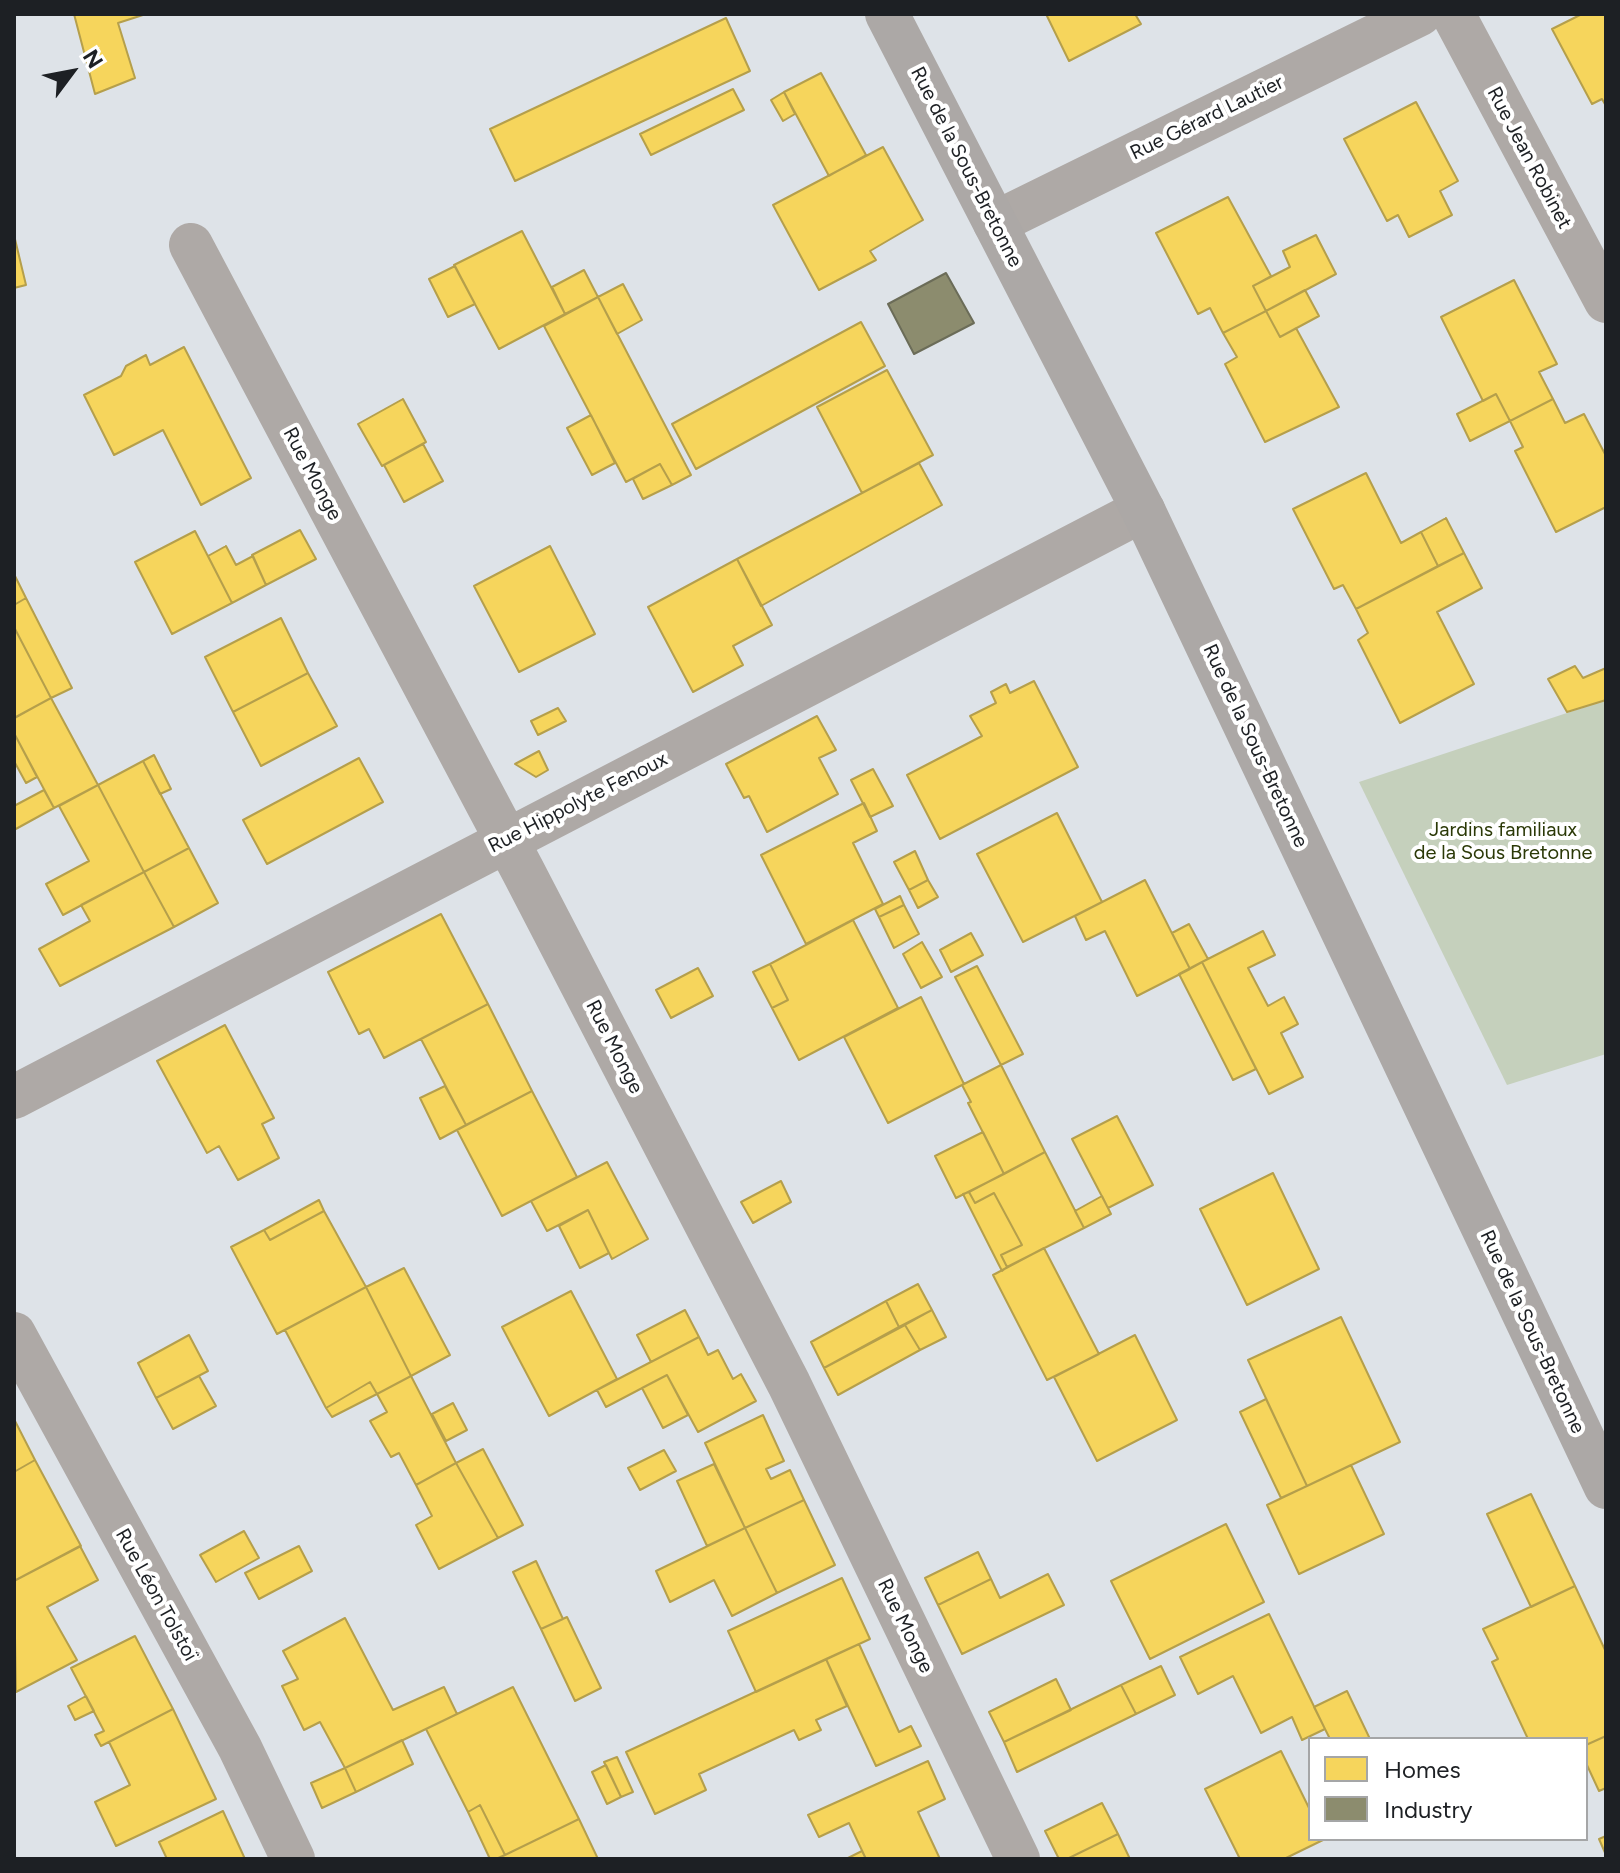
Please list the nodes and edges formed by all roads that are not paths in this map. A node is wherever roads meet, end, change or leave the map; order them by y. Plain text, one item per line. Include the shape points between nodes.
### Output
1 (887, 14) edge
2 (1420, 14) edge
3 (1453, 14) edge
4 (995, 223) junction
5 (191, 245) dead end
6 (1606, 301) edge
7 (1143, 510) junction
8 (506, 841) junction
9 (14, 1097) edge
10 (14, 1334) edge
11 (1606, 1487) edge
12 (293, 1859) edge
13 (1018, 1859) edge

1 - 4 street, Rue de la Sous-Bretonne
2 - 4 street, Rue Gérard Lautier
3 - 6 street, Rue Jean Robinet
4 - 7 street, Rue de la Sous-Bretonne
5 - 8 street, Rue Monge
7 - 8 street, Rue Hippolyte Fenoux
7 - 11 street, Rue de la Sous-Bretonne
8 - 9 street, Rue Hippolyte Fenoux
8 - 13 street, Rue Monge via 789,1384
10 - 12 street, Rue Léon Tolstoï via 240,1748

